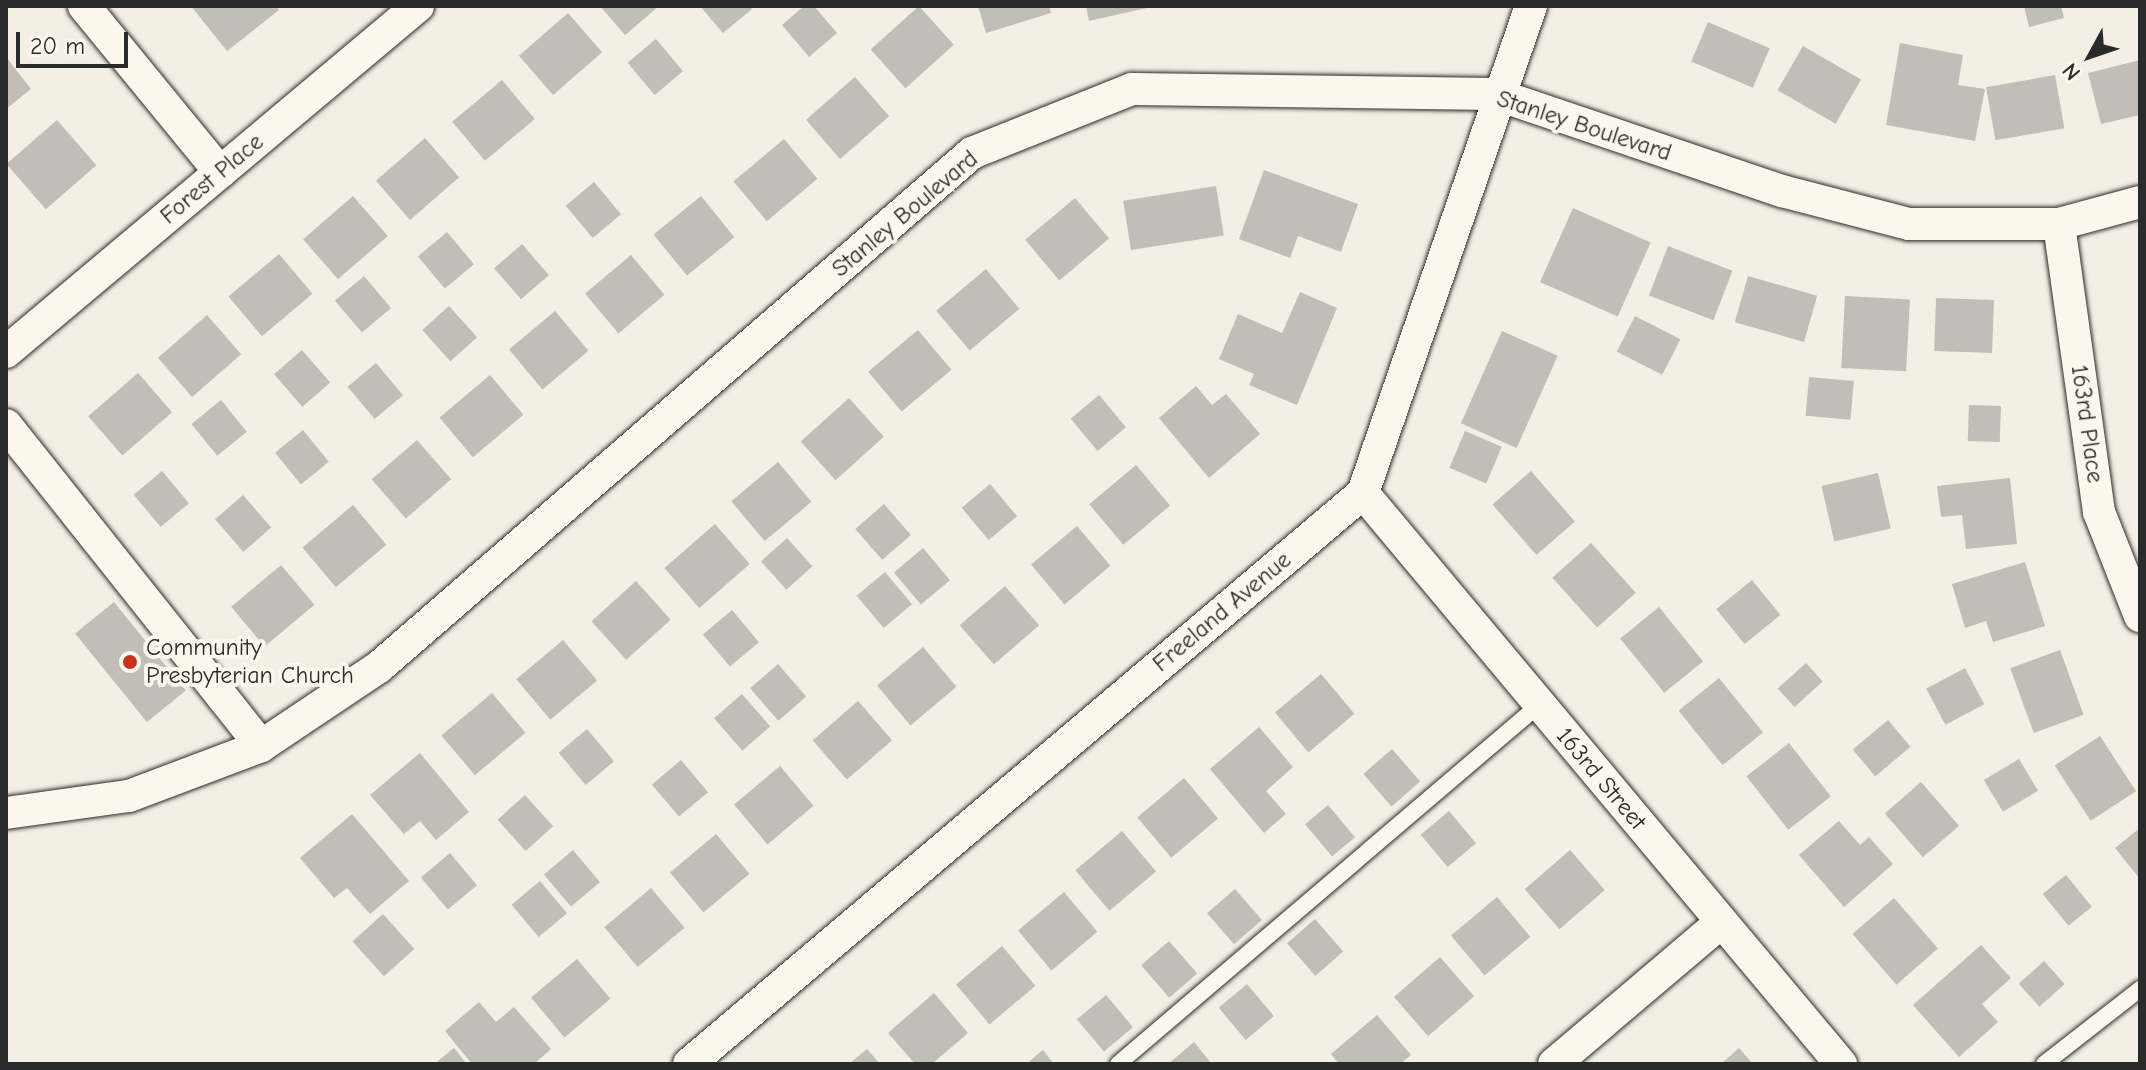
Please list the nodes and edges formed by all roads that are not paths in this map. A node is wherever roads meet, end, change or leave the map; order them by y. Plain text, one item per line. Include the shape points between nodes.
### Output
1 (84, 6) edge
2 (418, 6) edge
3 (1531, 6) edge
4 (1495, 94) junction
5 (220, 172) junction
6 (2140, 202) edge
7 (2059, 224) junction
8 (7, 348) edge
9 (6, 425) edge
10 (1363, 493) junction
11 (2140, 616) edge
12 (1539, 705) junction
13 (261, 746) junction
14 (6, 813) edge
15 (1720, 923) junction
16 (2140, 989) edge
17 (689, 1064) edge
18 (1118, 1064) edge
19 (1554, 1064) edge
20 (1841, 1064) edge
21 (2044, 1064) edge

1 - 5 street
2 - 5 street, Forest Place
3 - 4 street
4 - 7 street, Stanley Boulevard via 1782,191 1909,224
4 - 10 street
4 - 13 street, Stanley Boulevard via 1132,89 972,153 379,667
5 - 8 street, Forest Place
6 - 7 street, Stanley Boulevard
7 - 11 street, 163rd Place via 2099,512
9 - 13 street
10 - 12 street, 163rd Street
10 - 17 street, Freeland Avenue
12 - 15 street, 163rd Street
12 - 18 lane
13 - 14 street, Stanley Boulevard via 129,796
15 - 19 street
15 - 20 street, 163rd Street
16 - 21 lane

